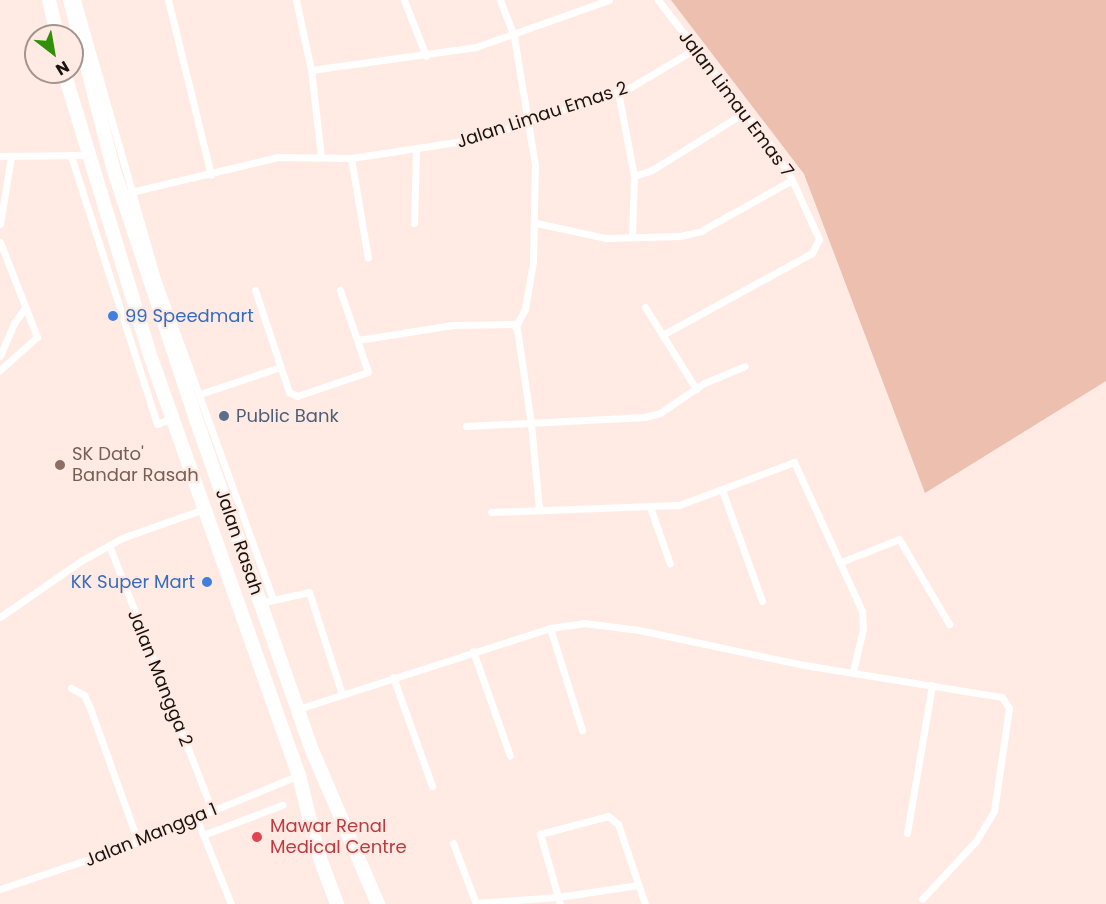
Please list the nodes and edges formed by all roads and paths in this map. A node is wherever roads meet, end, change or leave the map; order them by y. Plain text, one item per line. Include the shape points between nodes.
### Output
1 (49, 0) edge
2 (70, 0) edge
3 (78, 0) edge
4 (168, 0) edge
5 (296, 0) edge
6 (404, 0) edge
7 (500, 0) edge
8 (609, 0) edge
9 (658, 0) edge
10 (54, 24) edge
11 (514, 37) junction
12 (695, 49) junction
13 (426, 56) junction
14 (311, 70) junction
15 (67, 84) edge
16 (618, 93) junction
17 (745, 112) junction
18 (530, 122) junction
19 (416, 151) junction
20 (87, 155) junction
21 (0, 156) edge
22 (71, 156) junction
23 (321, 156) junction
24 (11, 157) junction
25 (351, 158) junction
26 (211, 175) junction
27 (634, 176) junction
28 (792, 180) junction
29 (131, 192) junction
30 (414, 223) dead end
31 (536, 223) junction
32 (0, 224) edge
33 (632, 237) junction
34 (0, 242) edge
35 (1, 254) edge
36 (368, 258) dead end
37 (340, 290) dead end
38 (255, 291) dead end
39 (645, 307) dead end
40 (25, 308) junction
41 (516, 326) junction
42 (662, 335) junction
43 (358, 340) junction
44 (150, 355) junction
45 (0, 356) edge
46 (134, 360) junction
47 (745, 366) dead end
48 (280, 367) junction
49 (0, 370) edge
50 (696, 389) junction
51 (200, 394) junction
52 (172, 418) junction
53 (531, 424) junction
54 (465, 426) dead end
55 (722, 490) junction
56 (651, 507) junction
57 (539, 508) junction
58 (204, 509) junction
59 (492, 512) dead end
60 (109, 545) junction
61 (841, 562) junction
62 (670, 564) dead end
63 (266, 601) junction
64 (762, 601) dead end
65 (0, 616) edge
66 (950, 624) dead end
67 (550, 628) junction
68 (473, 651) junction
69 (853, 671) junction
70 (393, 677) junction
71 (932, 685) junction
72 (70, 688) dead end
73 (342, 694) junction
74 (298, 708) junction
75 (582, 730) dead end
76 (510, 756) dead end
77 (300, 775) junction
78 (432, 786) dead end
79 (282, 805) dead end
80 (212, 810) junction
81 (196, 817) junction
82 (907, 833) dead end
83 (203, 835) junction
84 (138, 842) junction
85 (453, 843) dead end
86 (638, 885) junction
87 (0, 889) edge
88 (559, 900) edge
89 (922, 900) dead end
90 (231, 904) edge
91 (337, 904) edge
92 (378, 904) edge
93 (476, 904) edge
94 (645, 904) edge

1 - 10 highway
2 - 63 highway, Jalan Rasah via 120,190
3 - 29 street
4 - 26 street
5 - 14 street
6 - 13 street
7 - 11 street
8 - 11 street
9 - 12 street, Jalan Limau Emas 7
11 - 13 street
11 - 18 street
12 - 16 street, Jalan Limau Emas 2
12 - 17 street, Jalan Limau Emas 7
13 - 14 street
14 - 23 street
15 - 20 highway, Jalan Rasah
16 - 18 street, Jalan Limau Emas 2
16 - 27 street
17 - 27 street via 647,173
17 - 28 street, Jalan Limau Emas 7
18 - 19 street, Jalan Limau Emas 2 via 477,139
18 - 31 street
19 - 25 street, Jalan Limau Emas 2
19 - 30 street
20 - 22 street
20 - 44 highway, Jalan Rasah
21 - 24 street
22 - 24 street
22 - 46 street
23 - 25 street, Jalan Limau Emas 2
23 - 26 street, Jalan Limau Emas 2 via 278,157
24 - 32 street
25 - 36 street
26 - 29 street, Jalan Limau Emas 2
27 - 33 street
28 - 33 street via 701,231 680,236
28 - 42 street, Jalan Limau Emas 7 via 819,239 818,246
29 - 51 street
31 - 33 street via 595,236
31 - 41 street via 525,309
34 - 35 street
35 - 40 street
37 - 43 street
38 - 48 street
39 - 42 street
40 - 45 street
40 - 49 street via 38,337
41 - 43 street via 507,321
41 - 53 street
42 - 50 street
43 - 48 street via 369,368 365,374 297,396 289,392
44 - 46 street
44 - 52 highway, Jalan Rasah
46 - 52 street via 157,424
47 - 50 street
48 - 51 street
50 - 53 street via 660,413 645,417
51 - 63 street
52 - 58 highway, Jalan Rasah
53 - 54 street
53 - 57 street
55 - 56 street via 679,505
55 - 61 street via 794,462
55 - 64 street
56 - 57 street
56 - 62 street
57 - 59 street
58 - 60 street
58 - 77 highway, Jalan Rasah
60 - 65 street
60 - 80 street, Jalan Mangga 2
61 - 66 street via 899,539
61 - 69 street via 864,622
63 - 73 street via 303,591 311,595
63 - 74 highway, Jalan Rasah
67 - 68 street
67 - 69 street via 584,623 639,630
67 - 75 street
68 - 70 street
68 - 76 street
69 - 71 street
70 - 73 street
70 - 78 street
71 - 82 street
71 - 89 street via 1002,697 1009,708 994,811 976,841
72 - 84 street via 84,695 90,708
73 - 74 street
74 - 92 highway, Jalan Rasah
77 - 80 street, Jalan Mangga 1
77 - 91 highway, Jalan Rasah via 318,850
79 - 83 street
80 - 81 street, Jalan Mangga 1
81 - 83 street
81 - 84 street, Jalan Mangga 1
83 - 90 street
84 - 87 street, Jalan Mangga 1
85 - 93 street
86 - 88 street
86 - 88 street via 618,824 608,816 540,834
86 - 94 street
88 - 93 street

